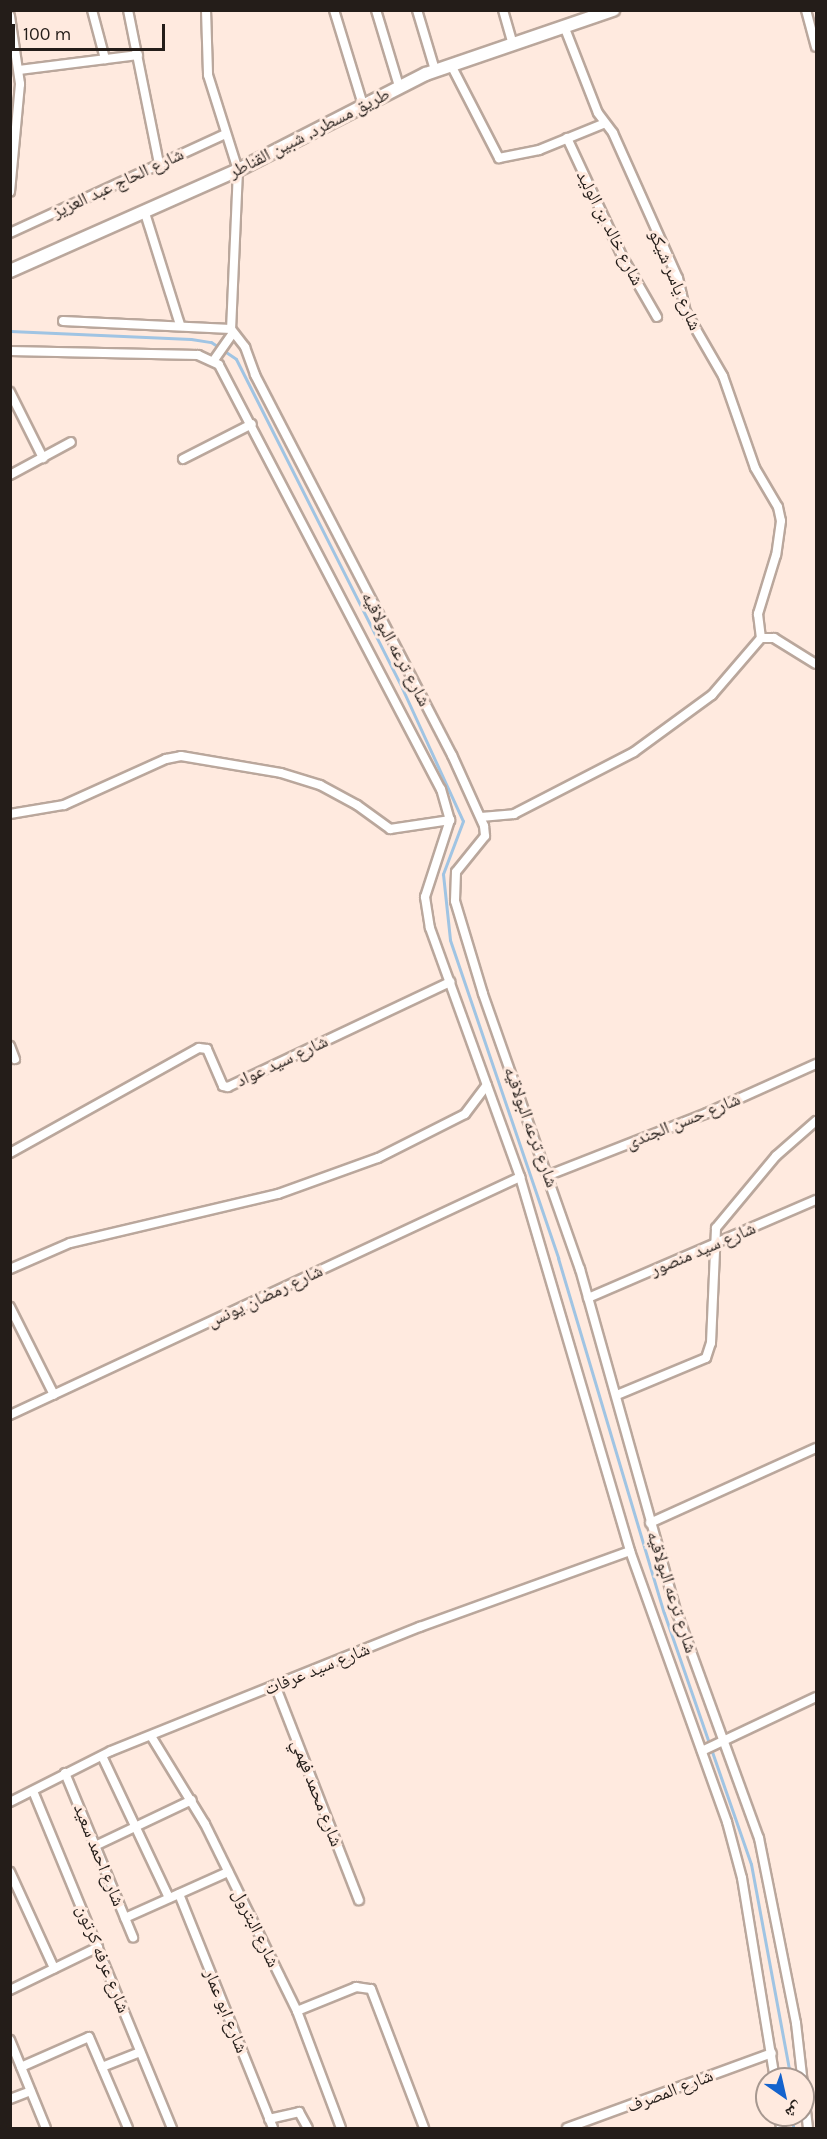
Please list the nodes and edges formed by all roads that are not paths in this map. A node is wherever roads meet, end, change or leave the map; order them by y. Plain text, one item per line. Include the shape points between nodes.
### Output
1 (92, 10) edge
2 (128, 10) edge
3 (206, 10) edge
4 (334, 10) edge
5 (376, 10) edge
6 (417, 10) edge
7 (503, 10) edge
8 (613, 10) edge
9 (806, 10) edge
10 (10, 16) edge
11 (564, 26) junction
12 (512, 42) junction
13 (816, 47) edge
14 (138, 55) junction
15 (105, 59) junction
16 (451, 65) junction
17 (19, 70) junction
18 (435, 70) junction
19 (399, 86) junction
20 (363, 105) junction
21 (605, 123) junction
22 (227, 138) junction
23 (567, 138) junction
24 (159, 164) junction
25 (237, 165) junction
26 (10, 192) edge
27 (145, 213) junction
28 (10, 233) edge
29 (10, 271) edge
30 (657, 317) dead end
31 (63, 321) dead end
32 (180, 325) junction
33 (231, 333) junction
34 (10, 351) edge
35 (216, 358) junction
36 (10, 392) edge
37 (252, 424) junction
38 (71, 442) dead end
39 (43, 458) junction
40 (183, 459) dead end
41 (10, 475) edge
42 (761, 638) junction
43 (816, 664) edge
44 (10, 814) edge
45 (481, 817) junction
46 (450, 820) junction
47 (450, 982) junction
48 (10, 1046) edge
49 (15, 1059) dead end
50 (816, 1064) edge
51 (487, 1085) junction
52 (816, 1121) edge
53 (10, 1153) edge
54 (549, 1175) junction
55 (520, 1177) junction
56 (816, 1200) edge
57 (713, 1245) junction
58 (10, 1269) edge
59 (588, 1298) junction
60 (10, 1307) edge
61 (54, 1395) junction
62 (617, 1395) junction
63 (10, 1415) edge
64 (816, 1448) edge
65 (650, 1523) junction
66 (630, 1551) junction
67 (275, 1685) junction
68 (816, 1697) edge
69 (151, 1736) junction
70 (725, 1740) junction
71 (702, 1751) junction
72 (102, 1756) junction
73 (65, 1773) junction
74 (33, 1791) junction
75 (192, 1800) junction
76 (10, 1803) edge
77 (135, 1827) junction
78 (95, 1846) junction
79 (10, 1872) edge
80 (228, 1872) junction
81 (179, 1894) junction
82 (169, 1898) junction
83 (359, 1900) dead end
84 (125, 1918) junction
85 (133, 1937) dead end
86 (98, 1947) junction
87 (54, 1968) junction
88 (10, 1990) edge
89 (297, 2011) junction
90 (10, 2040) edge
91 (13, 2051) edge
92 (140, 2052) junction
93 (772, 2053) junction
94 (21, 2067) junction
95 (102, 2067) junction
96 (774, 2067) edge
97 (31, 2091) junction
98 (10, 2099) edge
99 (269, 2119) junction
100 (46, 2128) edge
101 (128, 2128) edge
102 (172, 2128) edge
103 (273, 2128) edge
104 (308, 2128) edge
105 (341, 2128) edge
106 (424, 2128) edge
107 (567, 2128) edge
108 (808, 2128) edge

1 - 15 street
2 - 14 street
3 - 22 street via 208,75
4 - 20 street
5 - 19 street
6 - 18 street
7 - 12 street
8 - 11 main road, طريق مسطرد, شبين القناطر
9 - 13 street
10 - 17 street
11 - 12 main road, طريق مسطرد, شبين القناطر
11 - 21 street, شارع ياسر شيكو
12 - 16 main road, طريق مسطرد, شبين القناطر
14 - 15 street
14 - 24 street
15 - 17 street
16 - 18 main road, طريق مسطرد, شبين القناطر
16 - 23 street via 500,158 539,150
17 - 26 street
18 - 19 main road, طريق مسطرد, شبين القناطر
19 - 20 main road, طريق مسطرد, شبين القناطر
20 - 25 main road, طريق مسطرد, شبين القناطر
21 - 23 street
21 - 42 street, شارع ياسر شيكو via 678,278 686,312 723,376 755,468 781,515 776,555 758,608
22 - 24 street, شارع الحاج عبد العزيز
22 - 25 street
23 - 30 street, شارع خالد بن الوليد via 605,223
24 - 28 street, شارع الحاج عبد العزيز
25 - 27 main road, طريق مسطرد, شبين القناطر
25 - 33 street
27 - 29 main road, طريق مسطرد, شبين القناطر
27 - 32 street
31 - 32 street
32 - 33 street
33 - 35 street
33 - 45 street, شارع ترعه البولاقيه via 244,346 260,385
34 - 35 street
35 - 37 street, شارع ترعه البولاقيه
36 - 39 street
37 - 40 street
37 - 46 street, شارع ترعه البولاقيه via 441,789
38 - 39 street
39 - 41 street
42 - 43 street via 774,638
42 - 45 street via 712,695 634,752 513,814
44 - 46 street via 64,806 166,759 181,756 281,773 320,785 390,829
45 - 54 street, شارع ترعه البولاقيه via 485,836 456,872 455,901 483,994
46 - 47 street, شارع ترعه البولاقيه via 425,897 430,928
47 - 51 street, شارع ترعه البولاقيه
47 - 53 street, شارع سيد عواد via 228,1087 223,1086 207,1049 199,1048
48 - 49 street
50 - 54 street, شارع حسن الجندى via 707,1113
51 - 55 street, شارع ترعه البولاقيه
51 - 58 street via 465,1114 378,1158 278,1194 70,1244
52 - 57 street via 776,1156 728,1209 716,1228
54 - 59 street, شارع ترعه البولاقيه
55 - 61 street, شارع رمضان يونس
55 - 66 street, شارع ترعه البولاقيه
56 - 57 street, شارع سيد منصور
57 - 59 street, شارع سيد منصور
57 - 62 street via 711,1343 706,1358
59 - 62 street, شارع ترعه البولاقيه
60 - 61 street
61 - 63 street, شارع رمضان يونس
62 - 65 street, شارع ترعه البولاقيه
64 - 65 street
65 - 70 street, شارع ترعه البولاقيه via 676,1613
66 - 67 street, شارع سيد عرفات via 420,1627
66 - 71 street, شارع ترعه البولاقيه
67 - 69 street, شارع سيد عرفات
67 - 83 street, شارع محمد فهمي
68 - 70 street
69 - 72 street, شارع سيد عرفات
69 - 75 street, شارع البترول
70 - 71 street
70 - 108 street, شارع ترعه البولاقيه via 764,1862 796,2023
71 - 93 street, شارع ترعه البولاقيه via 742,1878
72 - 73 street, شارع سيد عرفات
72 - 77 street
73 - 74 street, شارع سيد عرفات
73 - 78 street, شارع احمد سعيد
74 - 76 street, شارع سيد عرفات
74 - 86 street, شارع عرفه كرتون
75 - 77 street
75 - 80 street, شارع البترول
77 - 78 street
77 - 82 street
78 - 84 street, شارع احمد سعيد
79 - 87 street
80 - 81 street
80 - 89 street, شارع البترول
81 - 82 street
81 - 99 street, شارع ابو عمار
82 - 84 street
84 - 85 street, شارع احمد سعيد
86 - 87 street
86 - 92 street, شارع عرفه كرتون
87 - 88 street
89 - 105 street, شارع البترول
89 - 106 street via 356,1987 371,1989
90 - 91 street
91 - 94 street
92 - 95 street
92 - 102 street, شارع عرفه كرتون
93 - 96 street, شارع ترعه البولاقيه
93 - 107 street, شارع المصرف
94 - 95 street via 85,2037 90,2038
94 - 97 street
95 - 101 street
97 - 98 street
97 - 100 street
99 - 103 street, شارع ابو عمار
99 - 104 street via 299,2112

